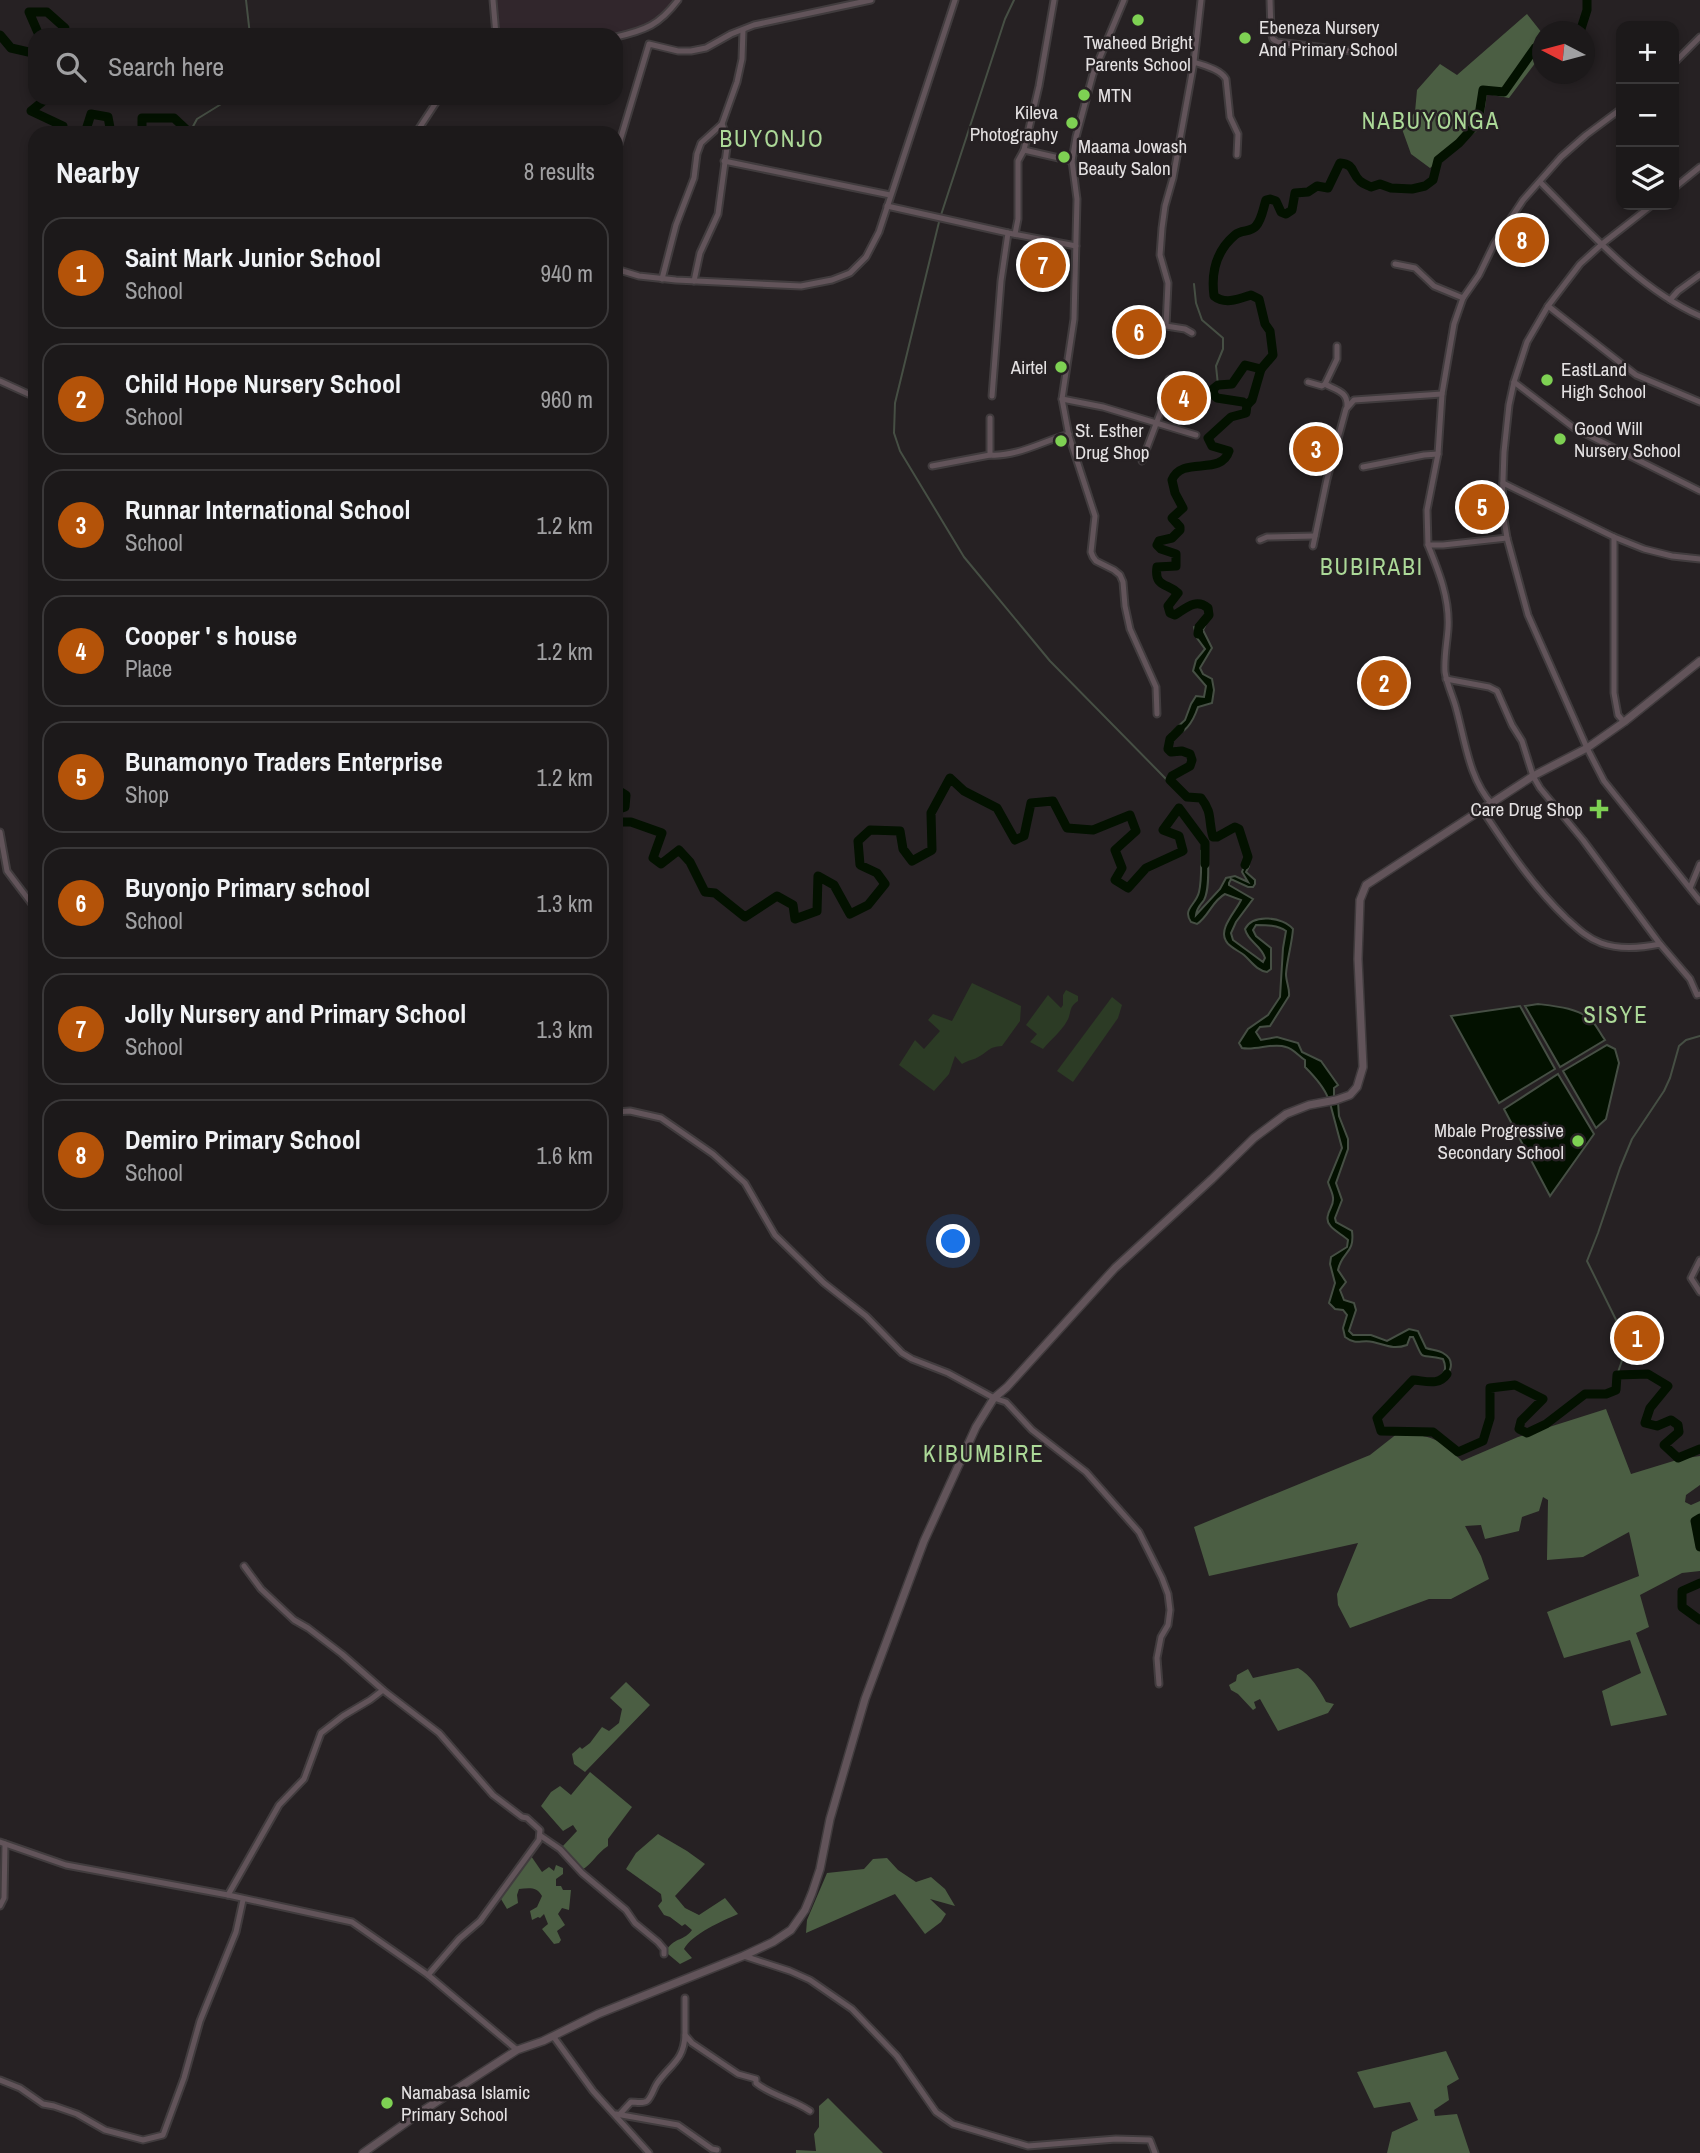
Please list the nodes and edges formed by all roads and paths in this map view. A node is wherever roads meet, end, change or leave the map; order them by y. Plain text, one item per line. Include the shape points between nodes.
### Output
1 (493, 0) edge
2 (678, 0) edge
3 (871, 0) edge
4 (955, 0) edge
5 (1054, 0) edge
6 (1124, 0) edge
7 (1201, 0) edge
8 (1270, 0) edge
9 (495, 28) edge
10 (743, 30) junction
11 (623, 35) edge
12 (1700, 37) edge
13 (1350, 51) dead end
14 (1679, 58) edge
15 (1194, 62) junction
16 (434, 105) edge
17 (1616, 113) edge
18 (722, 124) junction
19 (421, 126) edge
20 (623, 131) edge
21 (1024, 150) junction
22 (1237, 155) dead end
23 (724, 161) junction
24 (1072, 161) junction
25 (1700, 167) edge
26 (1540, 182) junction
27 (1679, 184) edge
28 (890, 195) junction
29 (887, 206) junction
30 (1646, 210) edge
31 (1012, 234) junction
32 (1602, 244) junction
33 (1076, 246) junction
34 (1395, 264) dead end
35 (623, 271) edge
36 (1700, 275) edge
37 (662, 279) junction
38 (694, 281) junction
39 (1463, 298) junction
40 (1670, 300) junction
41 (1548, 306) junction
42 (1700, 316) edge
43 (1192, 333) dead end
44 (1337, 346) dead end
45 (1169, 379) dead end
46 (0, 381) edge
47 (1308, 382) dead end
48 (1514, 382) junction
49 (1325, 384) junction
50 (28, 394) edge
51 (1442, 394) junction
52 (992, 396) dead end
53 (1062, 399) junction
54 (1700, 402) edge
55 (1346, 409) junction
56 (990, 418) dead end
57 (1156, 424) junction
58 (1069, 434) junction
59 (1196, 435) dead end
60 (990, 454) junction
61 (1438, 454) junction
62 (1142, 461) dead end
63 (932, 466) dead end
64 (1363, 467) dead end
65 (1503, 483) junction
66 (1700, 491) edge
67 (1315, 536) junction
68 (1614, 537) junction
69 (1507, 538) junction
70 (1260, 540) dead end
71 (1429, 545) junction
72 (1313, 546) dead end
73 (1700, 559) edge
74 (1700, 661) edge
75 (1446, 680) junction
76 (1157, 714) dead end
77 (1624, 722) junction
78 (1587, 748) junction
79 (1533, 776) junction
80 (1492, 804) junction
81 (1483, 811) junction
82 (0, 832) edge
83 (1700, 864) edge
84 (1690, 888) junction
85 (28, 899) edge
86 (1700, 901) edge
87 (1660, 944) junction
88 (1700, 994) edge
89 (623, 1112) edge
90 (1700, 1260) edge
91 (1700, 1292) edge
92 (994, 1398) junction
93 (244, 1566) dead end
94 (1159, 1684) dead end
95 (383, 1690) junction
96 (541, 1836) junction
97 (2, 1843) edge
98 (228, 1895) junction
99 (243, 1900) junction
100 (0, 1906) edge
101 (664, 1954) dead end
102 (743, 1956) junction
103 (428, 1975) junction
104 (685, 1997) dead end
105 (685, 2035) junction
106 (553, 2036) junction
107 (517, 2050) junction
108 (0, 2080) edge
109 (810, 2111) dead end
110 (616, 2114) junction
111 (717, 2150) dead end
112 (363, 2153) edge
113 (649, 2153) edge
114 (1155, 2153) edge

1 - 9 street
2 - 11 street via 652,27
3 - 10 street
4 - 28 street
5 - 21 street
6 - 24 street via 1093,74
7 - 15 street
8 - 13 street via 1271,32 1277,42
10 - 18 street via 737,82
10 - 20 street via 691,51 649,44
12 - 14 street
15 - 22 street via 1226,79 1230,117 1238,134
15 - 43 street via 1165,206 1160,255 1168,283 1166,326
16 - 19 street
17 - 26 street via 1561,157
18 - 23 street via 728,141
18 - 37 street via 701,143
21 - 24 street
21 - 31 street via 1018,161 1018,219
23 - 28 street
23 - 38 street via 718,214 700,253
24 - 33 street
25 - 27 street
26 - 32 street
26 - 39 street via 1523,200
28 - 29 street
29 - 31 street
29 - 38 street via 867,257 838,278 801,286
30 - 32 street
31 - 33 street
31 - 52 street via 1001,281
32 - 40 street
32 - 41 street
33 - 53 street via 1074,319
34 - 39 street via 1415,268 1434,286
35 - 37 street
36 - 40 street
37 - 38 street
39 - 51 street
40 - 42 street
41 - 48 street via 1527,342
41 - 54 street via 1636,374
44 - 49 street via 1337,359
45 - 57 street
46 - 50 street
47 - 49 street
48 - 65 street
48 - 66 street via 1574,428
49 - 55 street via 1345,396
51 - 55 street via 1354,400
51 - 61 street
53 - 57 street
53 - 58 street
55 - 67 street
56 - 60 street
57 - 59 street
57 - 62 street
58 - 60 street via 1020,451
58 - 76 street via 1095,516 1091,552 1123,582 1130,629 1156,687
60 - 63 street
61 - 64 street
61 - 71 street via 1427,510
65 - 68 street
65 - 69 street
67 - 70 street
67 - 72 street
68 - 73 street via 1656,553
68 - 77 street via 1614,693
69 - 71 street
69 - 78 street via 1528,615
71 - 75 street via 1445,595
74 - 77 street
75 - 79 street via 1497,691 1522,741
75 - 80 street via 1469,761
77 - 78 street
78 - 79 street
78 - 84 street via 1604,781
79 - 80 street
79 - 87 street
80 - 81 street
81 - 87 street via 1533,883 1584,935 1612,946
81 - 92 street via 1363,890 1358,958 1363,1067 1357,1087 1350,1095 1286,1114 1254,1138 1115,1268
82 - 85 street via 7,871
83 - 84 street
84 - 86 street
87 - 88 street
89 - 92 street via 661,1118 713,1154 745,1183 775,1235 902,1353
90 - 91 street via 1691,1278
92 - 94 street via 1006,1402 1032,1430 1086,1472 1142,1537 1162,1578 1170,1610 1158,1646
92 - 102 street via 963,1454 903,1594 865,1699 809,1903 791,1930
93 - 95 street via 294,1620
95 - 96 street via 439,1733 493,1795 534,1824
95 - 98 street via 321,1734 304,1779 279,1805
96 - 101 street via 626,1910
96 - 103 street via 480,1921
97 - 98 street via 66,1865
97 - 100 street via 4,1898
98 - 99 street
99 - 103 street via 352,1922
99 - 108 street via 236,1932 200,2021 163,2136 143,2140 105,2130
102 - 106 street
102 - 114 street via 790,1970 852,2009 897,2056 936,2112 953,2124 1028,2146 1150,2140
103 - 107 street
104 - 105 street
105 - 109 street via 728,2068 756,2080 764,2090
105 - 110 street via 677,2063 649,2099 631,2102
106 - 107 street
106 - 110 street
107 - 112 street
110 - 111 street via 678,2125
110 - 113 street

